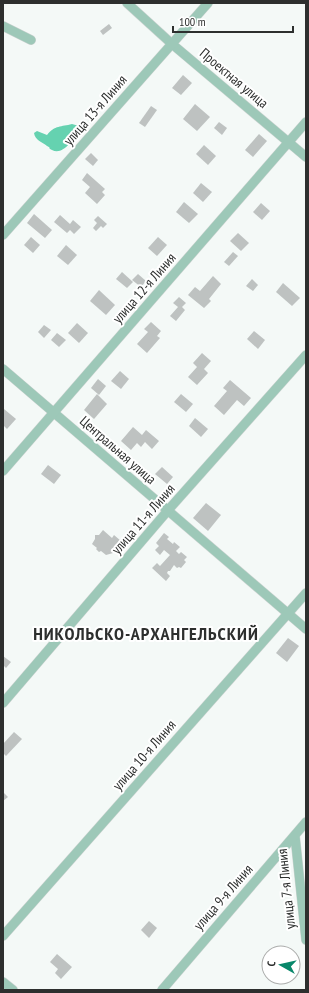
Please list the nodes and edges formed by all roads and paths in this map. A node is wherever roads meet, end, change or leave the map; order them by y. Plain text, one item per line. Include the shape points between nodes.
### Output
1 (127, 3) edge
2 (208, 3) edge
3 (3, 26) edge
4 (31, 40) dead end
5 (172, 44) junction
6 (306, 122) edge
7 (288, 143) junction
8 (306, 157) edge
9 (3, 235) edge
10 (306, 355) edge
11 (3, 369) edge
12 (54, 414) junction
13 (3, 471) edge
14 (168, 511) junction
15 (306, 593) edge
16 (287, 614) junction
17 (306, 629) edge
18 (3, 703) edge
19 (306, 822) edge
20 (295, 836) junction
21 (3, 936) edge
22 (306, 940) edge
23 (3, 982) edge
24 (13, 990) edge
25 (162, 990) edge

1 - 5 street, Проектная улица
2 - 5 street, улица 13-я Линия
3 - 4 street
5 - 7 street, Проектная улица
5 - 9 street, улица 13-я Линия
6 - 7 street, улица 12-я Линия
7 - 8 street, Проектная улица
7 - 12 street, улица 12-я Линия
10 - 14 street, улица 11-я Линия
11 - 12 street, Центральная улица
12 - 13 street, улица 12-я Линия
12 - 14 street, Центральная улица
14 - 16 street, Центральная улица
14 - 18 street, улица 11-я Линия
15 - 16 street, улица 10-я Линия
16 - 17 street, Центральная улица
16 - 21 street, улица 10-я Линия
19 - 20 street, улица 9-я Линия
20 - 22 street, улица 7-я Линия
20 - 25 street, улица 9-я Линия
23 - 24 street

